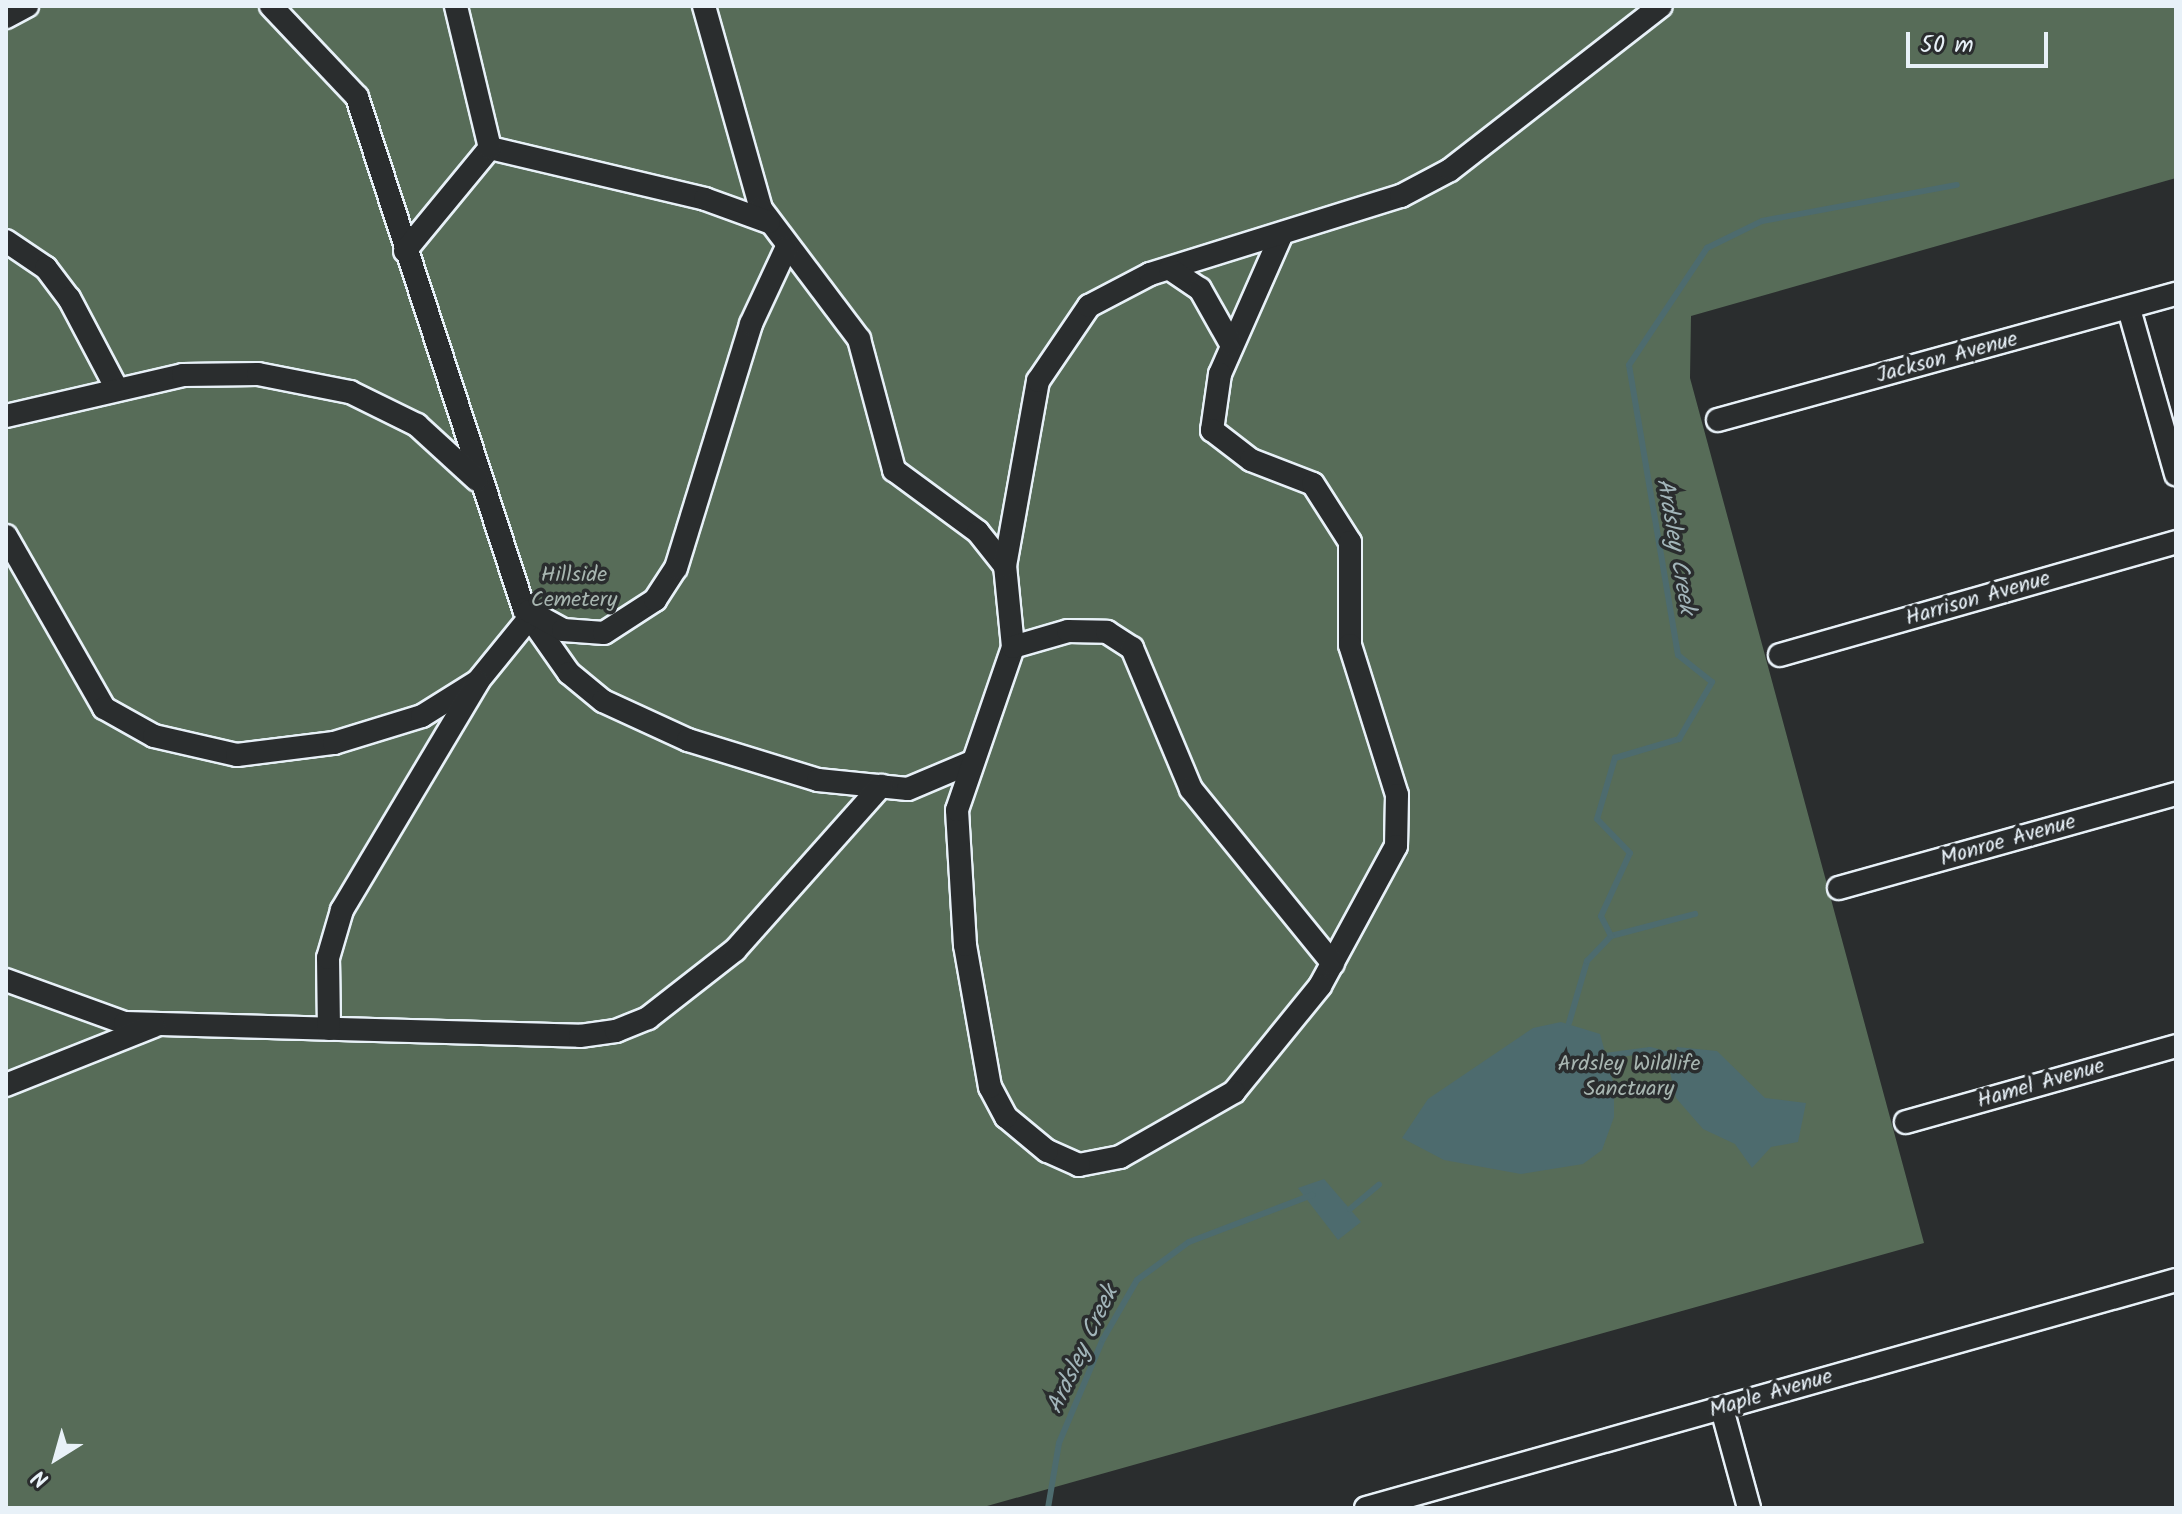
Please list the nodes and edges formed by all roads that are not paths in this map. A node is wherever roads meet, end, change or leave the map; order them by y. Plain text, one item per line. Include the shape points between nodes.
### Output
1 (27, 6) edge
2 (271, 6) edge
3 (456, 6) edge
4 (704, 6) edge
5 (1661, 6) edge
6 (6, 17) edge
7 (490, 148) junction
8 (769, 222) junction
9 (1280, 238) junction
10 (6, 241) edge
11 (786, 249) junction
12 (405, 251) junction
13 (1170, 269) junction
14 (2176, 294) edge
15 (2129, 309) junction
16 (1231, 344) junction
17 (117, 389) junction
18 (6, 416) edge
19 (1718, 420) dead end
20 (2176, 474) edge
21 (481, 483) junction
22 (6, 536) edge
23 (2176, 542) edge
24 (1005, 566) junction
25 (527, 613) junction
26 (1013, 647) junction
27 (1780, 655) dead end
28 (478, 681) junction
29 (972, 762) junction
30 (881, 786) junction
31 (2176, 794) edge
32 (1839, 888) dead end
33 (1333, 964) junction
34 (6, 980) edge
35 (159, 1024) junction
36 (329, 1029) junction
37 (2176, 1046) edge
38 (6, 1085) edge
39 (1906, 1122) dead end
40 (2176, 1280) edge
41 (1722, 1409) junction
42 (1366, 1508) edge
43 (1749, 1508) edge

1 - 6 street
2 - 12 street via 357,97
3 - 7 street
4 - 8 street
5 - 9 street via 1450,170 1401,196
7 - 8 street via 705,199
7 - 12 street
8 - 11 street
9 - 13 street
9 - 16 street
10 - 17 street via 61,288
11 - 24 street via 821,283 859,339 894,470 978,532
11 - 25 street via 751,324 676,568 655,600 604,633 563,630
12 - 21 street
13 - 16 street via 1200,289
13 - 24 street via 1089,306 1038,381
14 - 15 street, Jackson Avenue
15 - 19 street, Jackson Avenue
15 - 20 street
16 - 33 street via 1210,408 1212,430 1251,460 1313,484 1334,509 1350,542 1354,675 1397,795 1396,846
17 - 18 street
17 - 21 street via 183,375 258,374 350,392 417,425
21 - 25 street
22 - 28 street via 104,708 154,736 237,755 334,743 422,716
23 - 27 street, Harrison Avenue
24 - 26 street
25 - 28 street
25 - 30 street via 569,673 603,701 688,740 818,780
26 - 29 street
26 - 33 street via 1068,631 1107,632 1132,648 1191,789
28 - 36 street via 342,910 328,958
29 - 30 street via 908,789
29 - 33 street via 958,825 965,945 990,1087 1006,1117 1047,1151 1079,1165 1120,1157 1177,1130 1234,1092 1273,1051
30 - 36 street via 783,904 648,1018 580,1036
31 - 32 street, Monroe Avenue
34 - 35 street via 125,1023
35 - 36 street
35 - 38 street
37 - 39 street, Hamel Avenue
40 - 41 street, Maple Avenue
41 - 42 street, Maple Avenue
41 - 43 street

